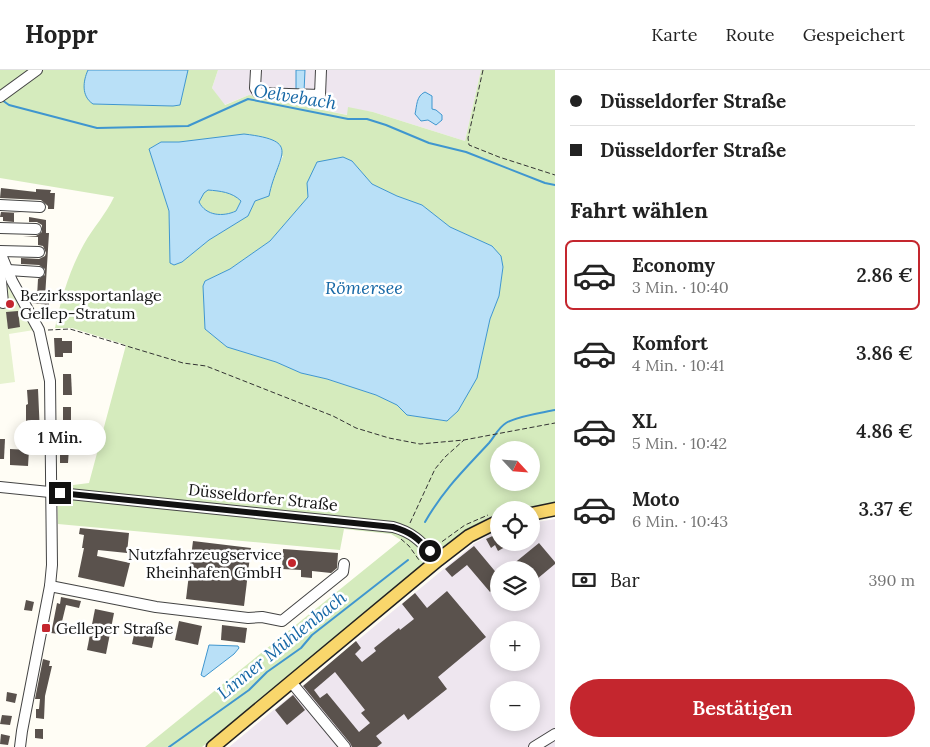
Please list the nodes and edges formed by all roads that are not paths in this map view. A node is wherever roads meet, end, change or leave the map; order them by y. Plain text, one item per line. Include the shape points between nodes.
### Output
1 (37, 70) edge
2 (256, 70) edge
3 (321, 70) edge
4 (0, 95) edge
5 (0, 205) edge
6 (40, 207) dead end
7 (0, 228) edge
8 (36, 229) dead end
9 (0, 251) edge
10 (39, 252) dead end
11 (4, 269) edge
12 (39, 272) dead end
13 (3, 303) dead end
14 (0, 487) edge
15 (52, 492) junction
16 (555, 509) edge
17 (540, 512) edge
18 (490, 526) edge
19 (434, 556) junction
20 (344, 564) dead end
21 (50, 586) junction
22 (291, 682) junction
23 (555, 734) edge
24 (20, 747) edge
25 (213, 747) edge
26 (346, 747) edge
27 (534, 747) edge

1 - 4 street
2 - 3 street via 255,88 258,92 320,95
5 - 6 street
7 - 8 street
9 - 10 street
9 - 11 street
11 - 12 street
11 - 13 street
11 - 15 street via 39,330 50,380
14 - 15 street, Düsseldorfer Straße
15 - 19 street, Düsseldorfer Straße via 393,527 402,534 415,536
15 - 21 street
16 - 17 main road
18 - 19 main road
19 - 22 main road
20 - 21 street via 343,572 282,621 262,616 248,618 156,607
21 - 24 street
22 - 25 main road
22 - 26 street
23 - 27 street

